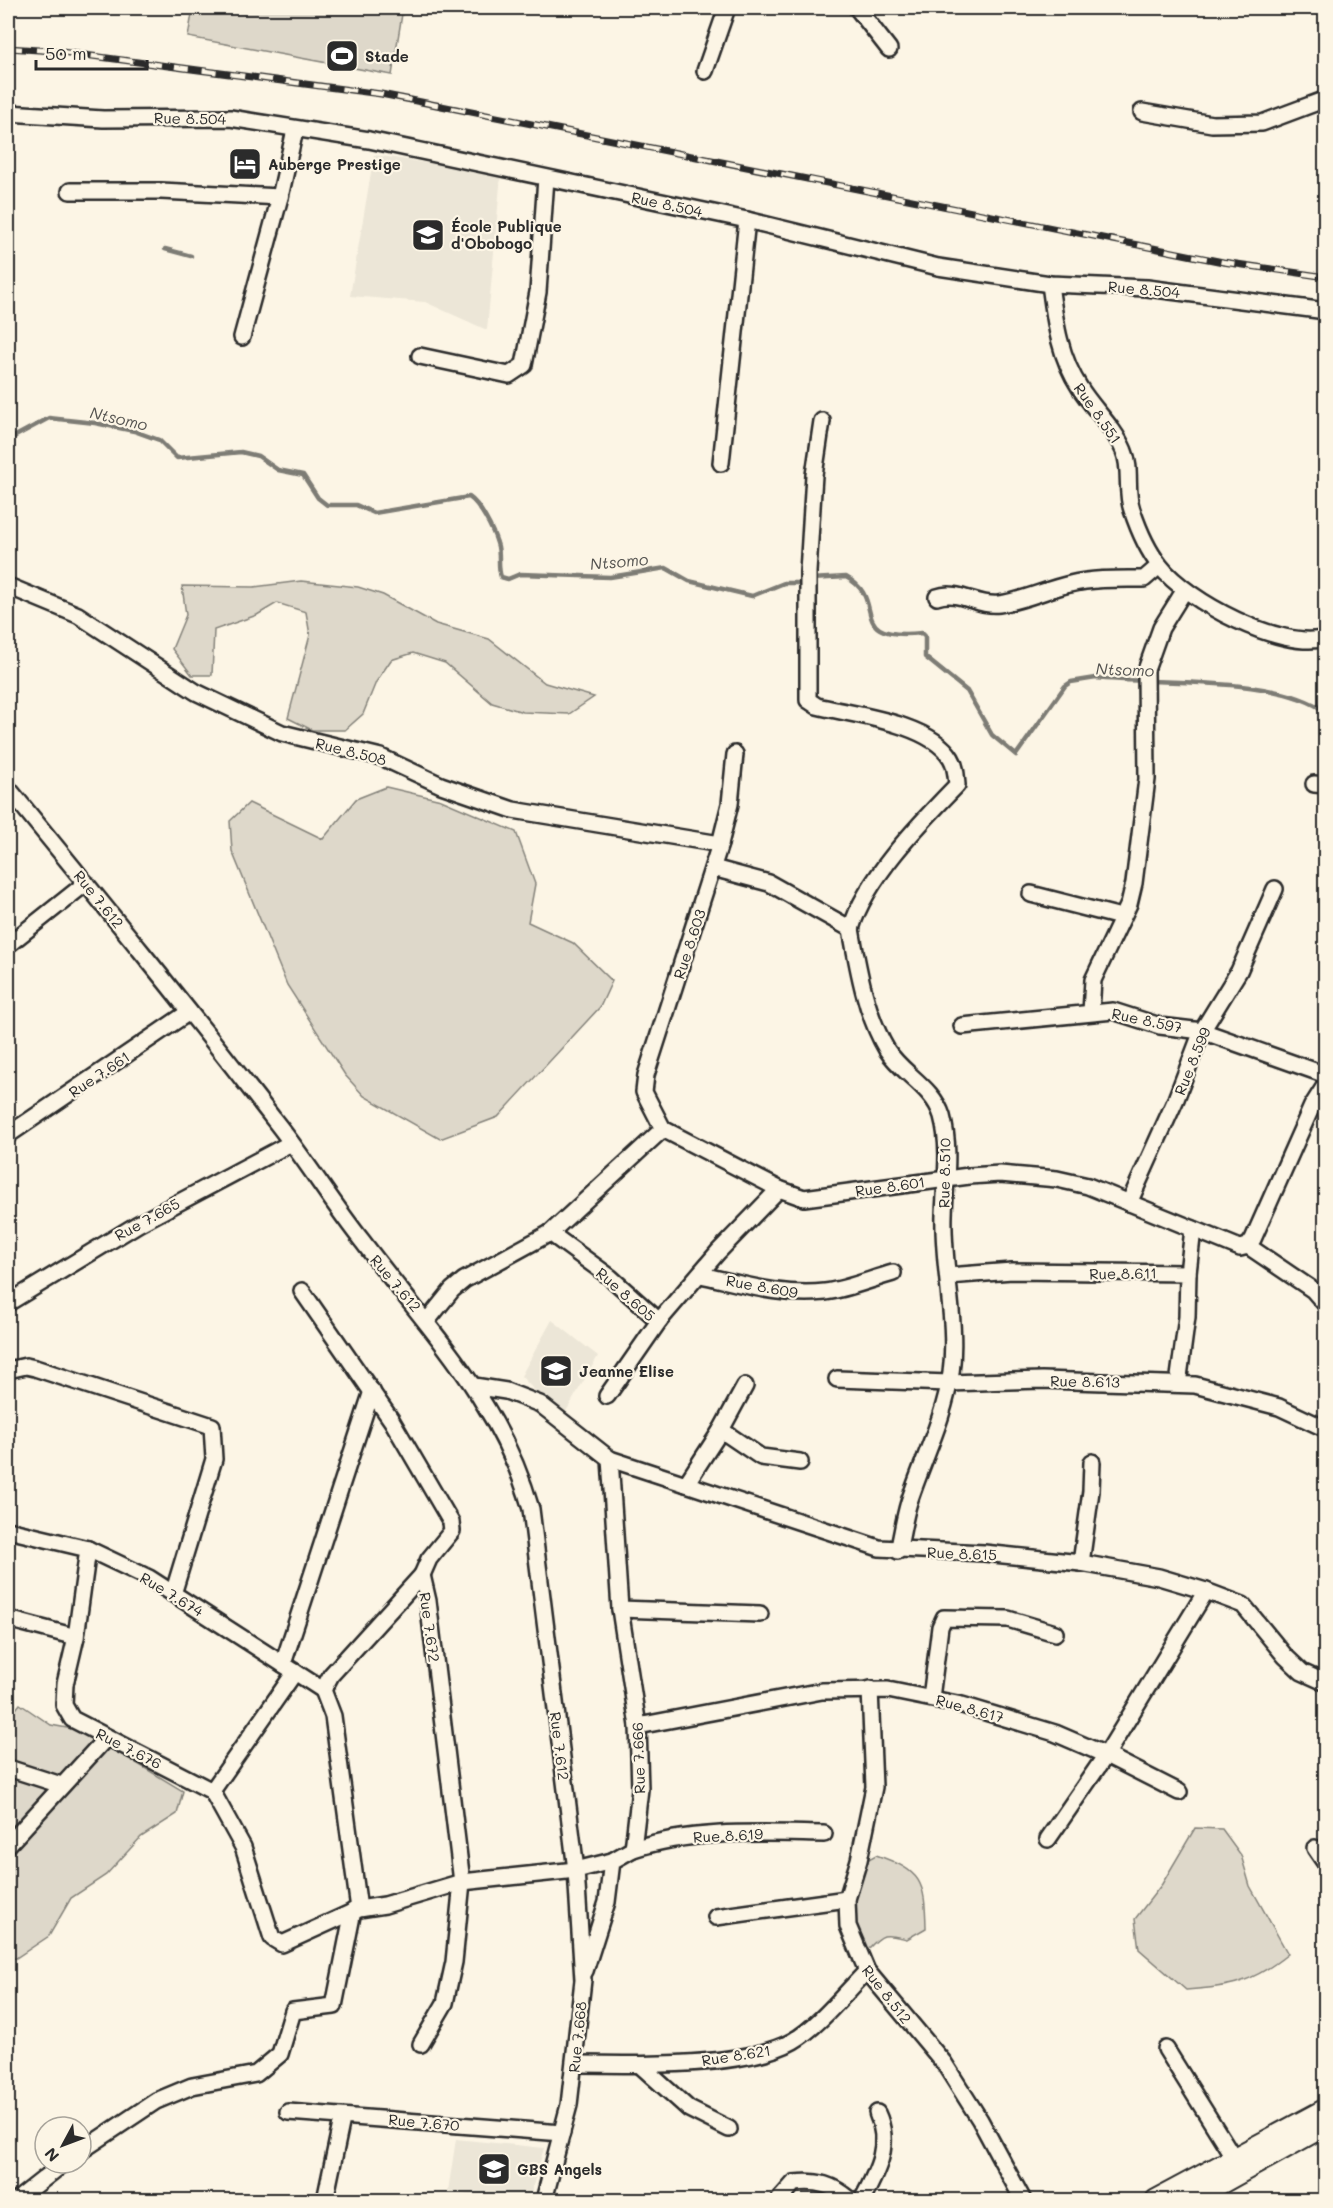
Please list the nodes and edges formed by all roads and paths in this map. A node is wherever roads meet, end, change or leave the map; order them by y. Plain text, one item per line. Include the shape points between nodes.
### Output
1 (727, 8) edge
2 (857, 8) edge
3 (889, 50) dead end
4 (705, 71) dead end
5 (1326, 99) edge
6 (1142, 112) dead end
7 (8, 113) edge
8 (295, 130) junction
9 (546, 178) junction
10 (70, 191) dead end
11 (280, 197) junction
12 (747, 220) junction
13 (1050, 284) junction
14 (1326, 311) edge
15 (242, 337) dead end
16 (420, 356) dead end
17 (822, 421) dead end
18 (721, 463) dead end
19 (1160, 566) junction
20 (8, 586) edge
21 (1184, 591) junction
22 (937, 597) dead end
23 (1326, 639) edge
24 (735, 754) dead end
25 (8, 788) edge
26 (720, 844) junction
27 (713, 868) junction
28 (86, 883) junction
29 (1275, 889) dead end
30 (1031, 894) dead end
31 (1121, 917) junction
32 (851, 929) junction
33 (8, 945) edge
34 (189, 1012) junction
35 (1091, 1012) junction
36 (962, 1026) dead end
37 (1202, 1031) junction
38 (1326, 1075) edge
39 (1326, 1084) edge
40 (663, 1129) junction
41 (8, 1135) edge
42 (291, 1143) junction
43 (947, 1179) junction
44 (779, 1189) junction
45 (1129, 1203) junction
46 (1192, 1229) junction
47 (550, 1233) junction
48 (1248, 1246) junction
49 (893, 1273) dead end
50 (1188, 1273) junction
51 (701, 1275) junction
52 (948, 1276) junction
53 (302, 1291) dead end
54 (8, 1303) edge
55 (1326, 1305) edge
56 (427, 1321) junction
57 (659, 1321) junction
58 (8, 1370) edge
59 (837, 1379) dead end
60 (949, 1383) junction
61 (1178, 1384) junction
62 (474, 1386) junction
63 (745, 1386) dead end
64 (372, 1391) junction
65 (608, 1396) dead end
66 (1326, 1429) edge
67 (721, 1430) junction
68 (610, 1459) junction
69 (801, 1462) dead end
70 (1092, 1462) dead end
71 (686, 1484) junction
72 (8, 1530) edge
73 (88, 1549) junction
74 (898, 1551) junction
75 (1081, 1563) junction
76 (422, 1575) junction
77 (1206, 1591) junction
78 (173, 1594) junction
79 (620, 1609) junction
80 (760, 1614) dead end
81 (8, 1619) edge
82 (1056, 1633) dead end
83 (76, 1637) junction
84 (289, 1668) junction
85 (1325, 1683) edge
86 (870, 1689) junction
87 (322, 1690) junction
88 (931, 1698) junction
89 (638, 1726) junction
90 (106, 1737) junction
91 (1106, 1755) junction
92 (8, 1768) edge
93 (61, 1785) junction
94 (212, 1791) junction
95 (1179, 1792) dead end
96 (824, 1834) dead end
97 (1048, 1839) dead end
98 (8, 1845) edge
99 (1315, 1848) dead end
100 (633, 1849) junction
101 (612, 1861) junction
102 (1326, 1864) edge
103 (576, 1870) junction
104 (462, 1882) junction
105 (847, 1899) junction
106 (356, 1910) junction
107 (716, 1917) dead end
108 (867, 1971) junction
109 (582, 1980) junction
110 (422, 2044) dead end
111 (1166, 2049) dead end
112 (575, 2064) junction
113 (641, 2066) junction
114 (1326, 2109) edge
115 (288, 2112) dead end
116 (877, 2113) dead end
117 (342, 2119) junction
118 (1326, 2125) edge
119 (729, 2129) dead end
120 (562, 2133) junction
121 (93, 2143) edge
122 (1238, 2165) junction
123 (48, 2175) edge
124 (1209, 2189) edge
125 (16, 2200) edge
126 (325, 2200) edge
127 (544, 2200) edge
128 (779, 2200) edge
129 (851, 2200) edge
130 (862, 2200) edge
131 (1023, 2200) edge
132 (1156, 2200) edge
133 (1191, 2200) edge

1 - 4 street
2 - 3 street
5 - 6 street via 1262,123 1212,124
7 - 8 street, Rue 8.504 via 103,119 230,118
8 - 9 street, Rue 8.504 via 369,140
8 - 11 street
9 - 12 street, Rue 8.504
9 - 16 street via 538,292 524,365 510,375
10 - 11 street
11 - 15 street
12 - 13 street, Rue 8.504 via 938,267
12 - 18 street
13 - 14 street, Rue 8.504 via 1147,288
13 - 19 street, Rue 8.551 via 1067,365 1125,453 1130,507
17 - 32 street via 808,562 808,700 817,706 910,729 936,741 950,757 957,785 899,849 861,904
19 - 21 street, Rue 8.551
19 - 22 street via 1144,579 1072,584 1000,604 944,594
20 - 26 street, Rue 8.508 via 78,615 196,692 282,733 381,757 459,792 513,810
21 - 23 street, Rue 8.551 via 1212,609 1283,637
21 - 31 street via 1161,628 1146,669 1149,726 1144,812 1134,883
24 - 26 street, Rue 8.603 via 730,804
25 - 28 street, Rue 7.612
26 - 27 street, Rue 8.603
27 - 32 street via 769,883
27 - 40 street, Rue 8.603 via 646,1075 644,1092
28 - 33 street
28 - 34 street, Rue 7.612
29 - 37 street, Rue 8.599 via 1239,971
30 - 31 street
31 - 35 street via 1093,980
32 - 43 street, Rue 8.510 via 868,1004 888,1052 932,1097 941,1113
34 - 41 street, Rue 7.661
34 - 42 street, Rue 7.612
35 - 36 street, Rue 8.597
35 - 37 street, Rue 8.597 via 1113,1011 1160,1026
37 - 38 street, Rue 8.597
37 - 45 street, Rue 8.599
39 - 48 street via 1312,1106
40 - 44 street, Rue 8.601
40 - 47 street
42 - 54 street, Rue 7.665 via 138,1224
42 - 56 street, Rue 7.612 via 369,1251
43 - 44 street, Rue 8.601 via 804,1198
43 - 45 street, Rue 8.601 via 1000,1174 1057,1179 1088,1186
43 - 52 street, Rue 8.510 via 944,1215
44 - 51 street
45 - 46 street, Rue 8.601
46 - 48 street, Rue 8.601 via 1228,1245
46 - 50 street
47 - 56 street via 464,1280
47 - 57 street, Rue 8.605 via 610,1277
48 - 55 street via 1313,1290
49 - 51 street, Rue 8.609 via 827,1292 801,1293 778,1292
50 - 52 street, Rue 8.611 via 1012,1271
50 - 61 street
51 - 57 street
52 - 60 street, Rue 8.510 via 952,1353
53 - 64 street
56 - 62 street, Rue 7.612
57 - 65 street, Rue 8.605
58 - 78 street via 35,1368 212,1426 214,1459
59 - 60 street, Rue 8.613
60 - 61 street, Rue 8.613 via 1042,1380
60 - 74 street, Rue 8.510 via 908,1505
61 - 66 street, Rue 8.613 via 1206,1387 1280,1407
62 - 68 street via 506,1391 540,1404
62 - 103 street, Rue 7.612 via 513,1460 531,1509
63 - 67 street
64 - 76 street via 450,1522 452,1532 429,1559
64 - 84 street
67 - 69 street via 761,1457
67 - 71 street
68 - 71 street, Rue 8.615
68 - 79 street, Rue 7.666
70 - 75 street
71 - 74 street, Rue 8.615
72 - 73 street, Rue 7.674
73 - 78 street, Rue 7.674
73 - 83 street, Rue 7.676
74 - 75 street, Rue 8.615 via 984,1553
75 - 77 street, Rue 8.615 via 1159,1577
76 - 87 street, Rue 7.672
76 - 104 street, Rue 7.672
77 - 85 street, Rue 8.615 via 1243,1605 1285,1656 1302,1672
77 - 91 street
78 - 84 street, Rue 7.674
79 - 80 street
79 - 89 street, Rue 7.666
81 - 83 street
82 - 88 street via 1008,1619 944,1618
83 - 90 street, Rue 7.676 via 64,1705 72,1719
84 - 87 street, Rue 7.674
84 - 94 street
86 - 88 street, Rue 8.617
86 - 89 street, Rue 8.617 via 822,1691
86 - 105 street, Rue 8.512 via 874,1787
87 - 106 street via 333,1716
88 - 91 street, Rue 8.617 via 1055,1733
89 - 100 street, Rue 7.666 via 640,1789
90 - 93 street
90 - 94 street, Rue 7.676
91 - 95 street, Rue 8.617
91 - 97 street
92 - 93 street
93 - 98 street
94 - 106 street via 243,1847 272,1938 282,1944
96 - 100 street, Rue 8.619 via 746,1833 658,1841
99 - 102 street
100 - 101 street
101 - 103 street
101 - 109 street via 608,1902
103 - 104 street
103 - 109 street, Rue 7.668
104 - 106 street
104 - 110 street, Rue 7.672 via 454,1962 445,2003
105 - 107 street
105 - 108 street, Rue 8.512 via 848,1926
106 - 121 street via 334,2006 293,2011 280,2054 256,2074 192,2086 156,2101
108 - 113 street, Rue 8.621 via 795,2040 773,2050
108 - 131 street, Rue 8.512 via 944,2063
109 - 112 street, Rue 7.668
111 - 122 street
112 - 113 street, Rue 8.621
112 - 120 street, Rue 7.668
113 - 119 street via 689,2109
114 - 122 main road
115 - 117 street, Rue 7.670
116 - 130 street via 884,2128 884,2148 879,2169
117 - 120 street, Rue 7.670 via 348,2115
117 - 126 street
118 - 122 main road
120 - 127 street, Rue 7.668
122 - 124 main road
123 - 125 street
124 - 132 main road
124 - 133 main road
128 - 129 street via 794,2184 813,2181 836,2188

